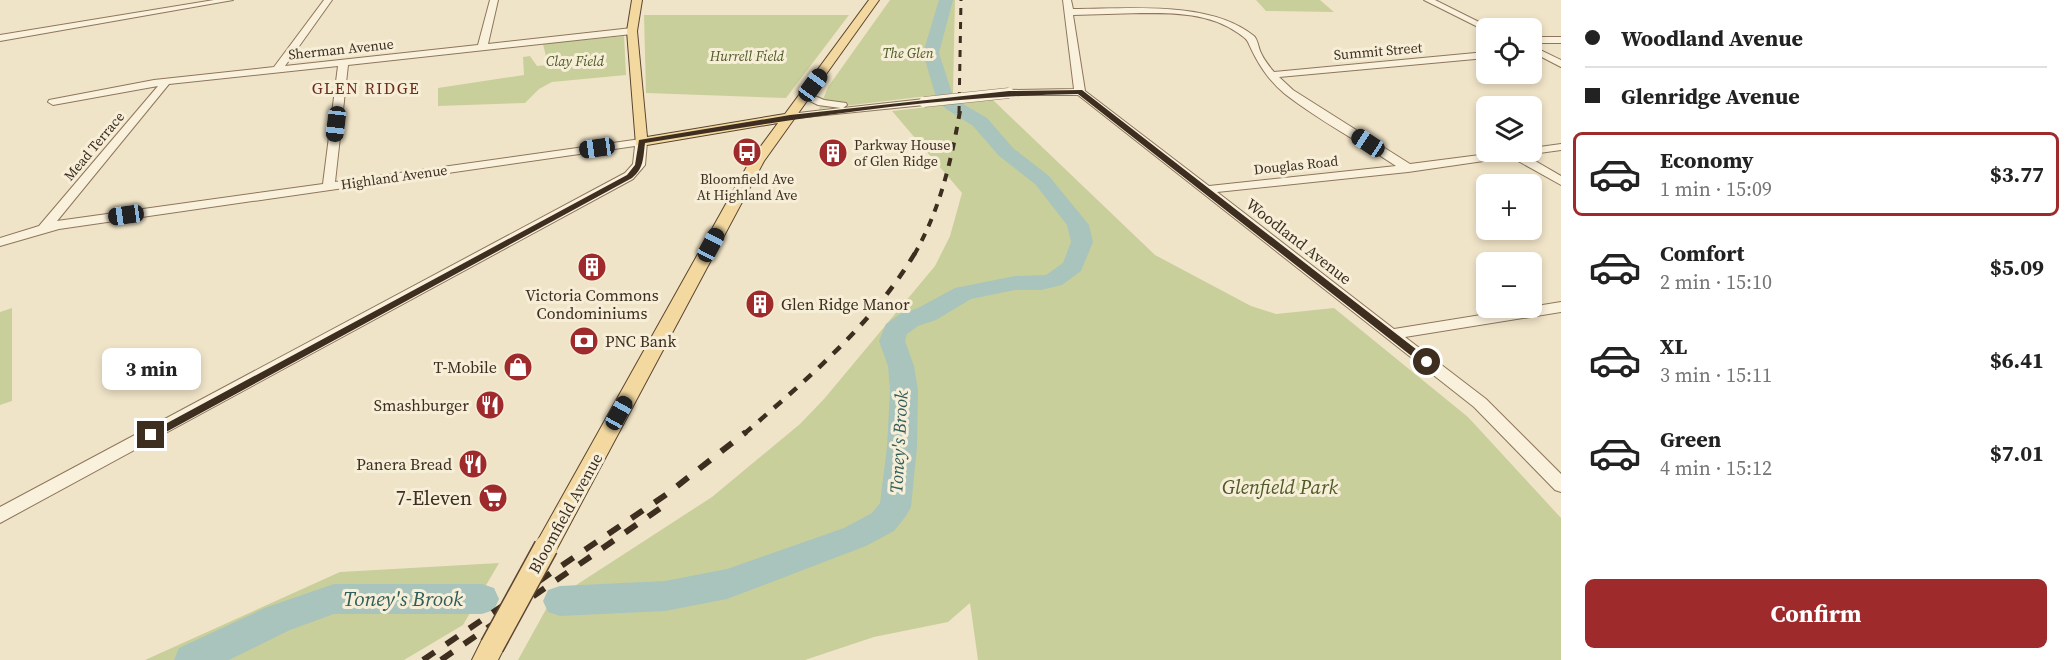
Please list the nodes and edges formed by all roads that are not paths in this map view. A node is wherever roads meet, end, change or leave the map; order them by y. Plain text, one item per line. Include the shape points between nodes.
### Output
1 (229, 0) edge
2 (328, 0) edge
3 (494, 0) edge
4 (638, 0) edge
5 (874, 0) edge
6 (1428, 0) edge
7 (1068, 6) edge
8 (169, 7) edge
9 (1476, 23) edge
10 (632, 31) junction
11 (0, 38) edge
12 (1542, 40) edge
13 (1561, 40) edge
14 (482, 48) junction
15 (1542, 55) edge
16 (1476, 56) edge
17 (344, 63) junction
18 (1561, 64) edge
19 (277, 70) junction
20 (1272, 75) junction
21 (166, 82) junction
22 (1080, 92) junction
23 (806, 95) junction
24 (53, 102) dead end
25 (862, 109) junction
26 (790, 117) junction
27 (641, 142) junction
28 (1561, 147) edge
29 (1542, 150) edge
30 (1476, 159) edge
31 (1528, 162) edge
32 (1408, 168) junction
33 (1561, 181) edge
34 (329, 186) junction
35 (1206, 190) junction
36 (44, 229) junction
37 (0, 242) edge
38 (1561, 307) edge
39 (1391, 334) junction
40 (1561, 485) edge
41 (0, 516) edge
42 (489, 653) edge

1 - 8 street
2 - 19 street
3 - 14 street
4 - 10 main road
5 - 23 main road, Bloomfield Avenue
6 - 9 street
7 - 20 street via 1210,16 1246,33 1252,39 1254,52
7 - 22 street
8 - 11 street
10 - 14 street, Sherman Avenue
10 - 27 main road
12 - 13 street
14 - 17 street, Sherman Avenue
15 - 18 street
16 - 20 street, Summit Street
17 - 19 street, Sherman Avenue
17 - 34 street
19 - 21 street, Sherman Avenue
20 - 32 street via 1289,92
21 - 24 street, Sherman Avenue
21 - 36 street, Mead Terrace
22 - 25 street, bridge via 1009,93
22 - 35 street, Woodland Avenue
23 - 25 street via 822,103
23 - 26 main road, Bloomfield Avenue
25 - 26 street
26 - 27 main road, Highland Avenue
26 - 42 main road, Bloomfield Avenue, bridge via 757,161
27 - 34 street, Highland Avenue
27 - 41 street via 637,171 629,176
28 - 29 street, Douglas Road
30 - 32 street, Douglas Road
31 - 33 street
32 - 35 street, Douglas Road
34 - 36 street, Highland Avenue
35 - 39 street, Woodland Avenue
36 - 37 street, Highland Avenue
38 - 39 street
39 - 40 street, Woodland Avenue via 1480,404

